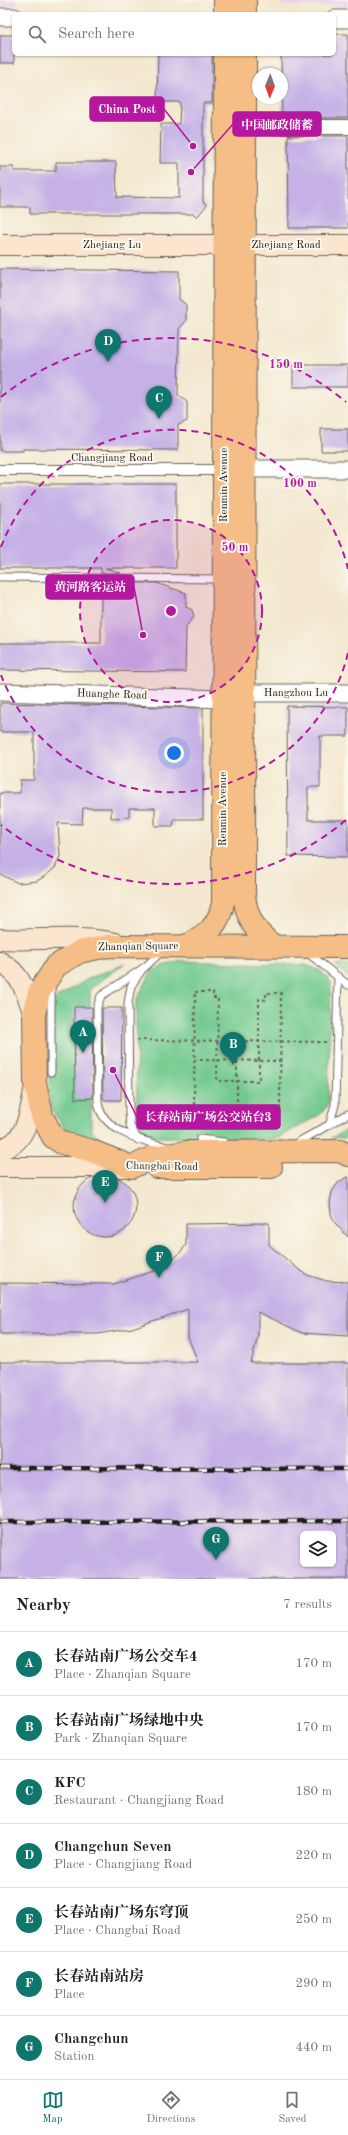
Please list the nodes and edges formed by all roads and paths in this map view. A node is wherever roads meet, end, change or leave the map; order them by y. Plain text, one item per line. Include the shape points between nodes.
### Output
1 (225, 0) edge
2 (245, 0) edge
3 (225, 12) edge
4 (245, 12) edge
5 (0, 17) edge
6 (12, 17) edge
7 (336, 19) edge
8 (348, 19) edge
9 (225, 56) edge
10 (245, 56) edge
11 (245, 127) junction
12 (348, 127) edge
13 (0, 245) edge
14 (348, 245) edge
15 (235, 246) junction
16 (348, 469) edge
17 (0, 470) edge
18 (234, 470) junction
19 (0, 577) edge
20 (224, 579) junction
21 (0, 692) edge
22 (348, 692) edge
23 (234, 696) junction
24 (0, 939) edge
25 (348, 942) edge
26 (132, 946) junction
27 (176, 946) junction
28 (274, 946) junction
29 (300, 946) junction
30 (0, 962) edge
31 (56, 966) junction
32 (145, 967) junction
33 (338, 977) junction
34 (348, 985) edge
35 (34, 1015) junction
36 (128, 1040) junction
37 (194, 1040) junction
38 (217, 1041) junction
39 (259, 1041) junction
40 (281, 1041) junction
41 (336, 1042) junction
42 (194, 1060) junction
43 (217, 1060) junction
44 (237, 1060) junction
45 (259, 1061) junction
46 (281, 1061) junction
47 (43, 1077) junction
48 (237, 1081) junction
49 (237, 1107) junction
50 (348, 1114) edge
51 (330, 1123) junction
52 (138, 1140) junction
53 (193, 1145) junction
54 (0, 1150) edge
55 (280, 1152) junction
56 (348, 1155) edge
57 (249, 1159) junction
58 (348, 1166) edge
59 (0, 1167) edge
60 (132, 1167) junction

1 - 3 main road
2 - 4 main road
5 - 6 street
7 - 8 street
9 - 15 main road, Renmin Avenue
10 - 11 main road, Renmin Avenue
11 - 12 street
11 - 15 main road, Renmin Avenue
13 - 15 main road, Zhejiang Lu
14 - 15 main road, Zhejiang Road
15 - 18 main road, Renmin Avenue
16 - 18 street
17 - 18 street, Changjiang Road
18 - 20 main road, Renmin Avenue
18 - 23 main road, Renmin Avenue
19 - 20 lane
20 - 23 main road, Renmin Avenue
21 - 23 street, Huanghe Road
22 - 23 street, Hangzhou Lu
23 - 27 main road, Renmin Avenue via 223,903 217,922 202,938
23 - 28 main road, Renmin Avenue via 244,902 250,921 266,941
24 - 26 main road via 85,937
25 - 29 main road, Zhanqian Square
26 - 27 main road, Zhanqian Square
26 - 31 main road, Zhanqian Square via 90,948 67,957
27 - 28 main road, Zhanqian Square
27 - 32 lane
28 - 29 main road, Zhanqian Square
29 - 33 lane
30 - 35 main road via 17,975 25,988
31 - 35 main road, Zhanqian Square via 39,992
31 - 47 lane via 51,986
32 - 36 lane via 132,986 128,1003
32 - 52 lane via 101,996 97,1007 99,1110 111,1125
33 - 34 lane
33 - 41 lane
35 - 47 main road, Zhanqian Square
36 - 37 path
36 - 52 lane via 128,1112 130,1126
37 - 38 path
37 - 38 path via 195,992 213,992 213,998 218,998
37 - 42 path
38 - 39 path
38 - 43 path
39 - 40 path
39 - 40 path via 259,999 266,1000 266,993 282,993
39 - 45 path
40 - 41 path
40 - 46 path
41 - 51 lane via 335,1105
42 - 43 path
42 - 49 path via 194,1107
43 - 44 path
43 - 48 path via 217,1081
44 - 45 path
44 - 48 path
45 - 46 path
45 - 48 path via 259,1082
46 - 49 path via 280,1108
47 - 54 main road via 29,1119 17,1142
47 - 60 main road, Zhanqian Square via 42,1116 53,1137 62,1143 89,1150
48 - 49 path
50 - 51 lane
51 - 55 lane
52 - 53 lane
53 - 57 main road
53 - 60 main road via 153,1157
55 - 56 main road via 340,1151
55 - 57 main road
57 - 58 main road
57 - 60 main road, Changbai Road
59 - 60 main road, Changbai Road

